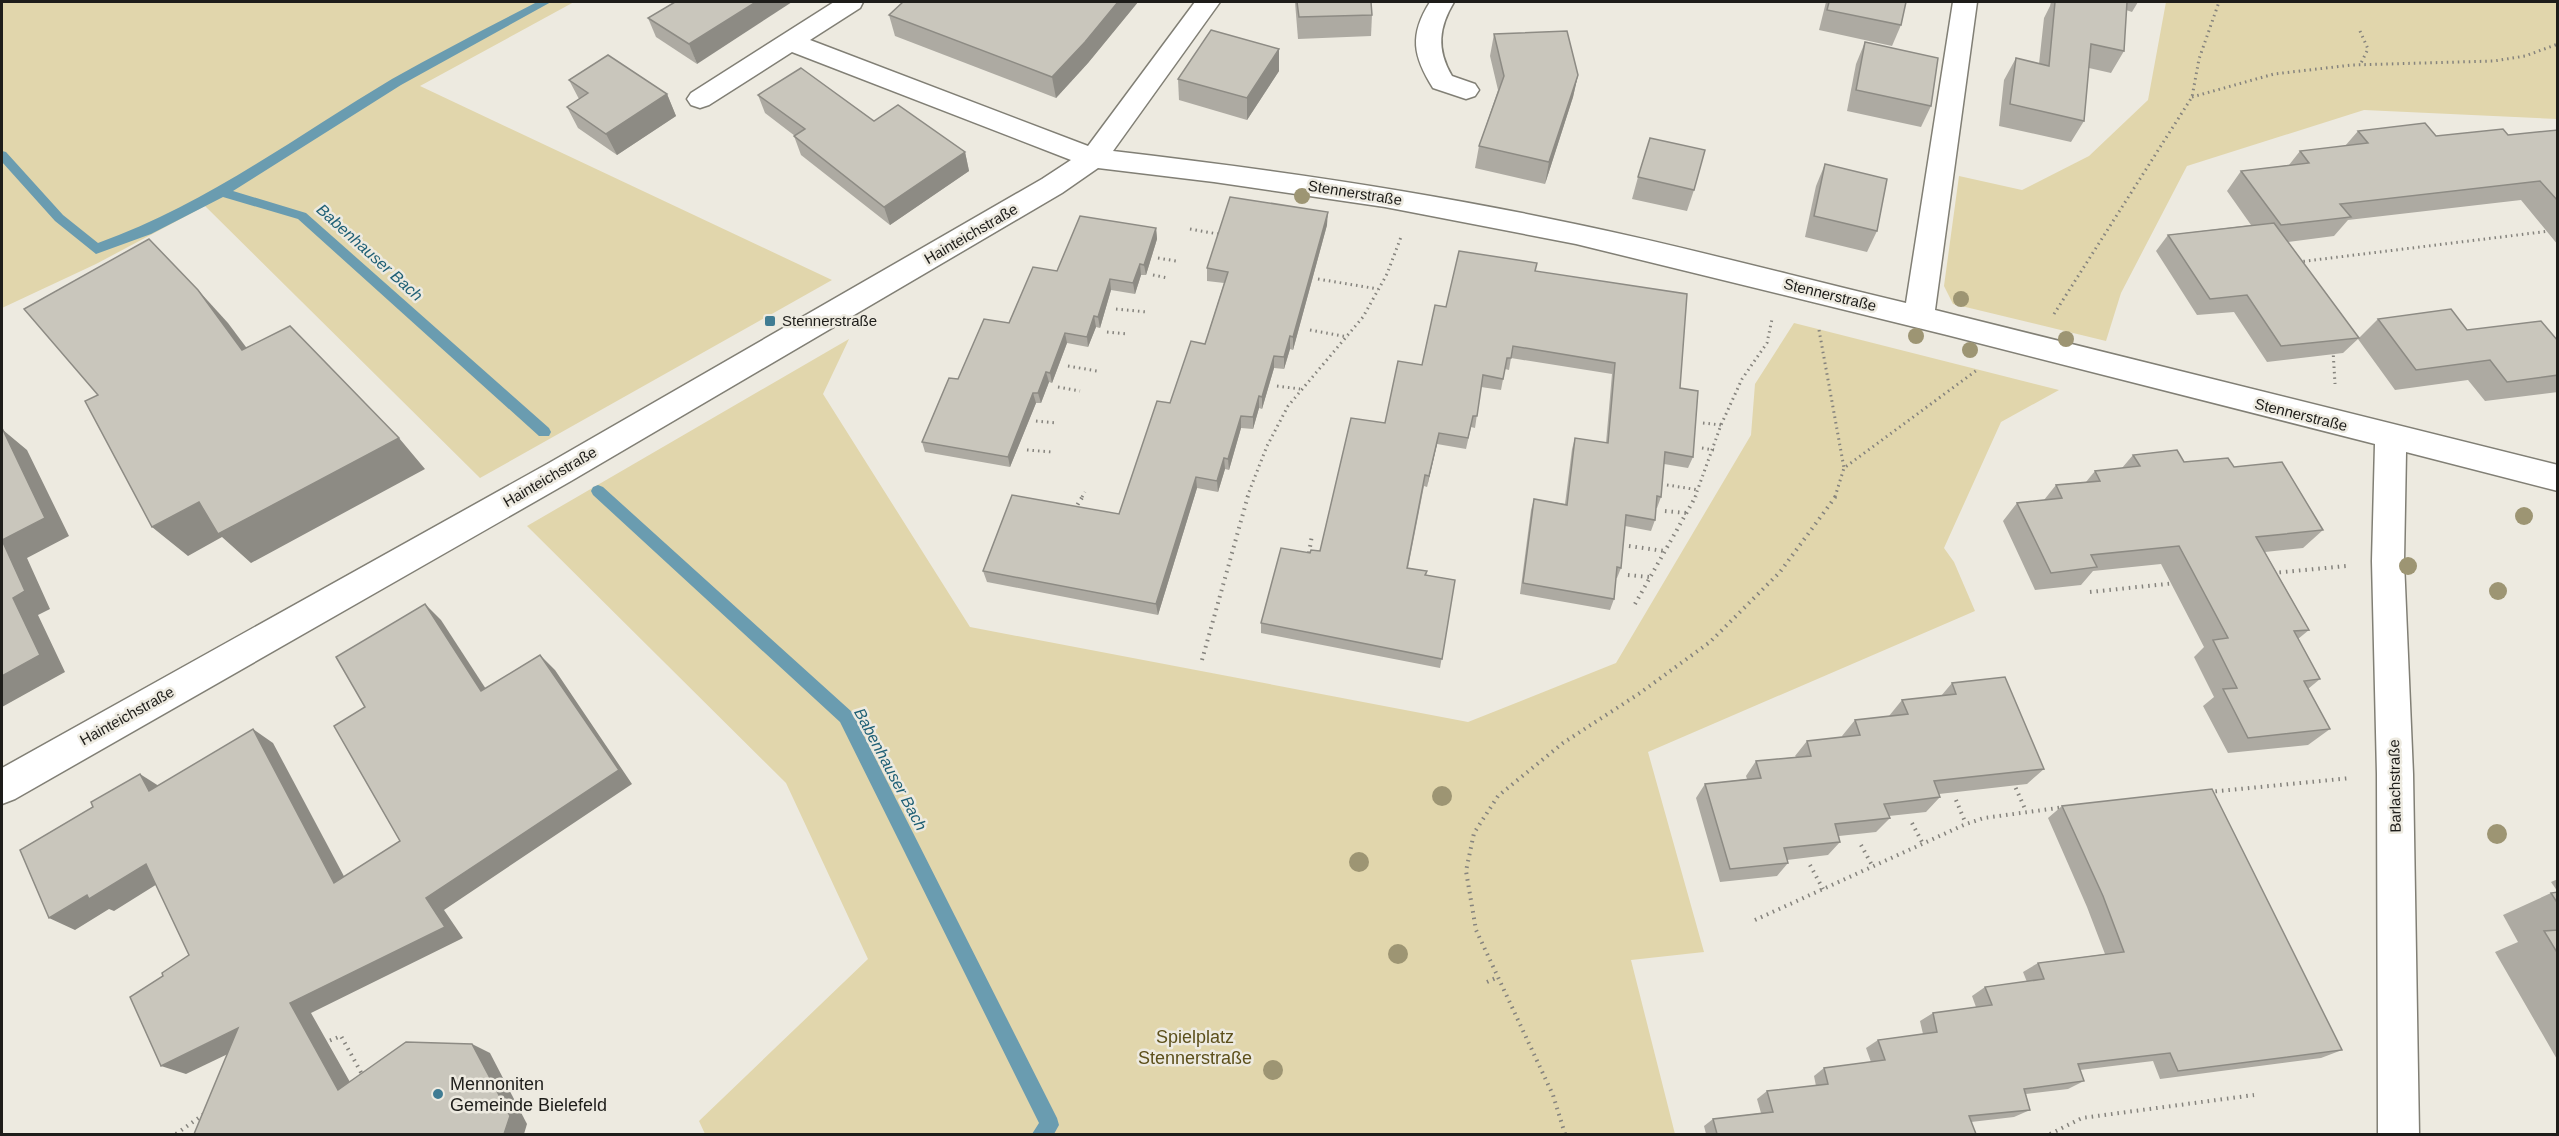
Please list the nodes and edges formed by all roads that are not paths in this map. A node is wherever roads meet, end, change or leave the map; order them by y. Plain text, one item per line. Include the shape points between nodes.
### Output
1 (851, 2) edge
2 (1208, 2) edge
3 (1442, 2) edge
4 (1965, 2) edge
5 (789, 41) junction
6 (1467, 90) dead end
7 (700, 99) dead end
8 (1093, 158) junction
9 (1919, 317) junction
10 (2391, 437) junction
11 (2558, 478) edge
12 (2, 787) edge
13 (2399, 1134) edge

1 - 5 street
2 - 8 street, Hainteichstraße
3 - 6 street via 1427,32 1431,65 1442,82
4 - 9 street
5 - 7 street
5 - 8 street
8 - 9 street, Stennerstraße via 1214,171 1541,226
8 - 12 street, Hainteichstraße via 1004,216 560,472
9 - 10 street, Stennerstraße
10 - 11 street, Stennerstraße
10 - 13 street, Barlachstraße via 2388,561

